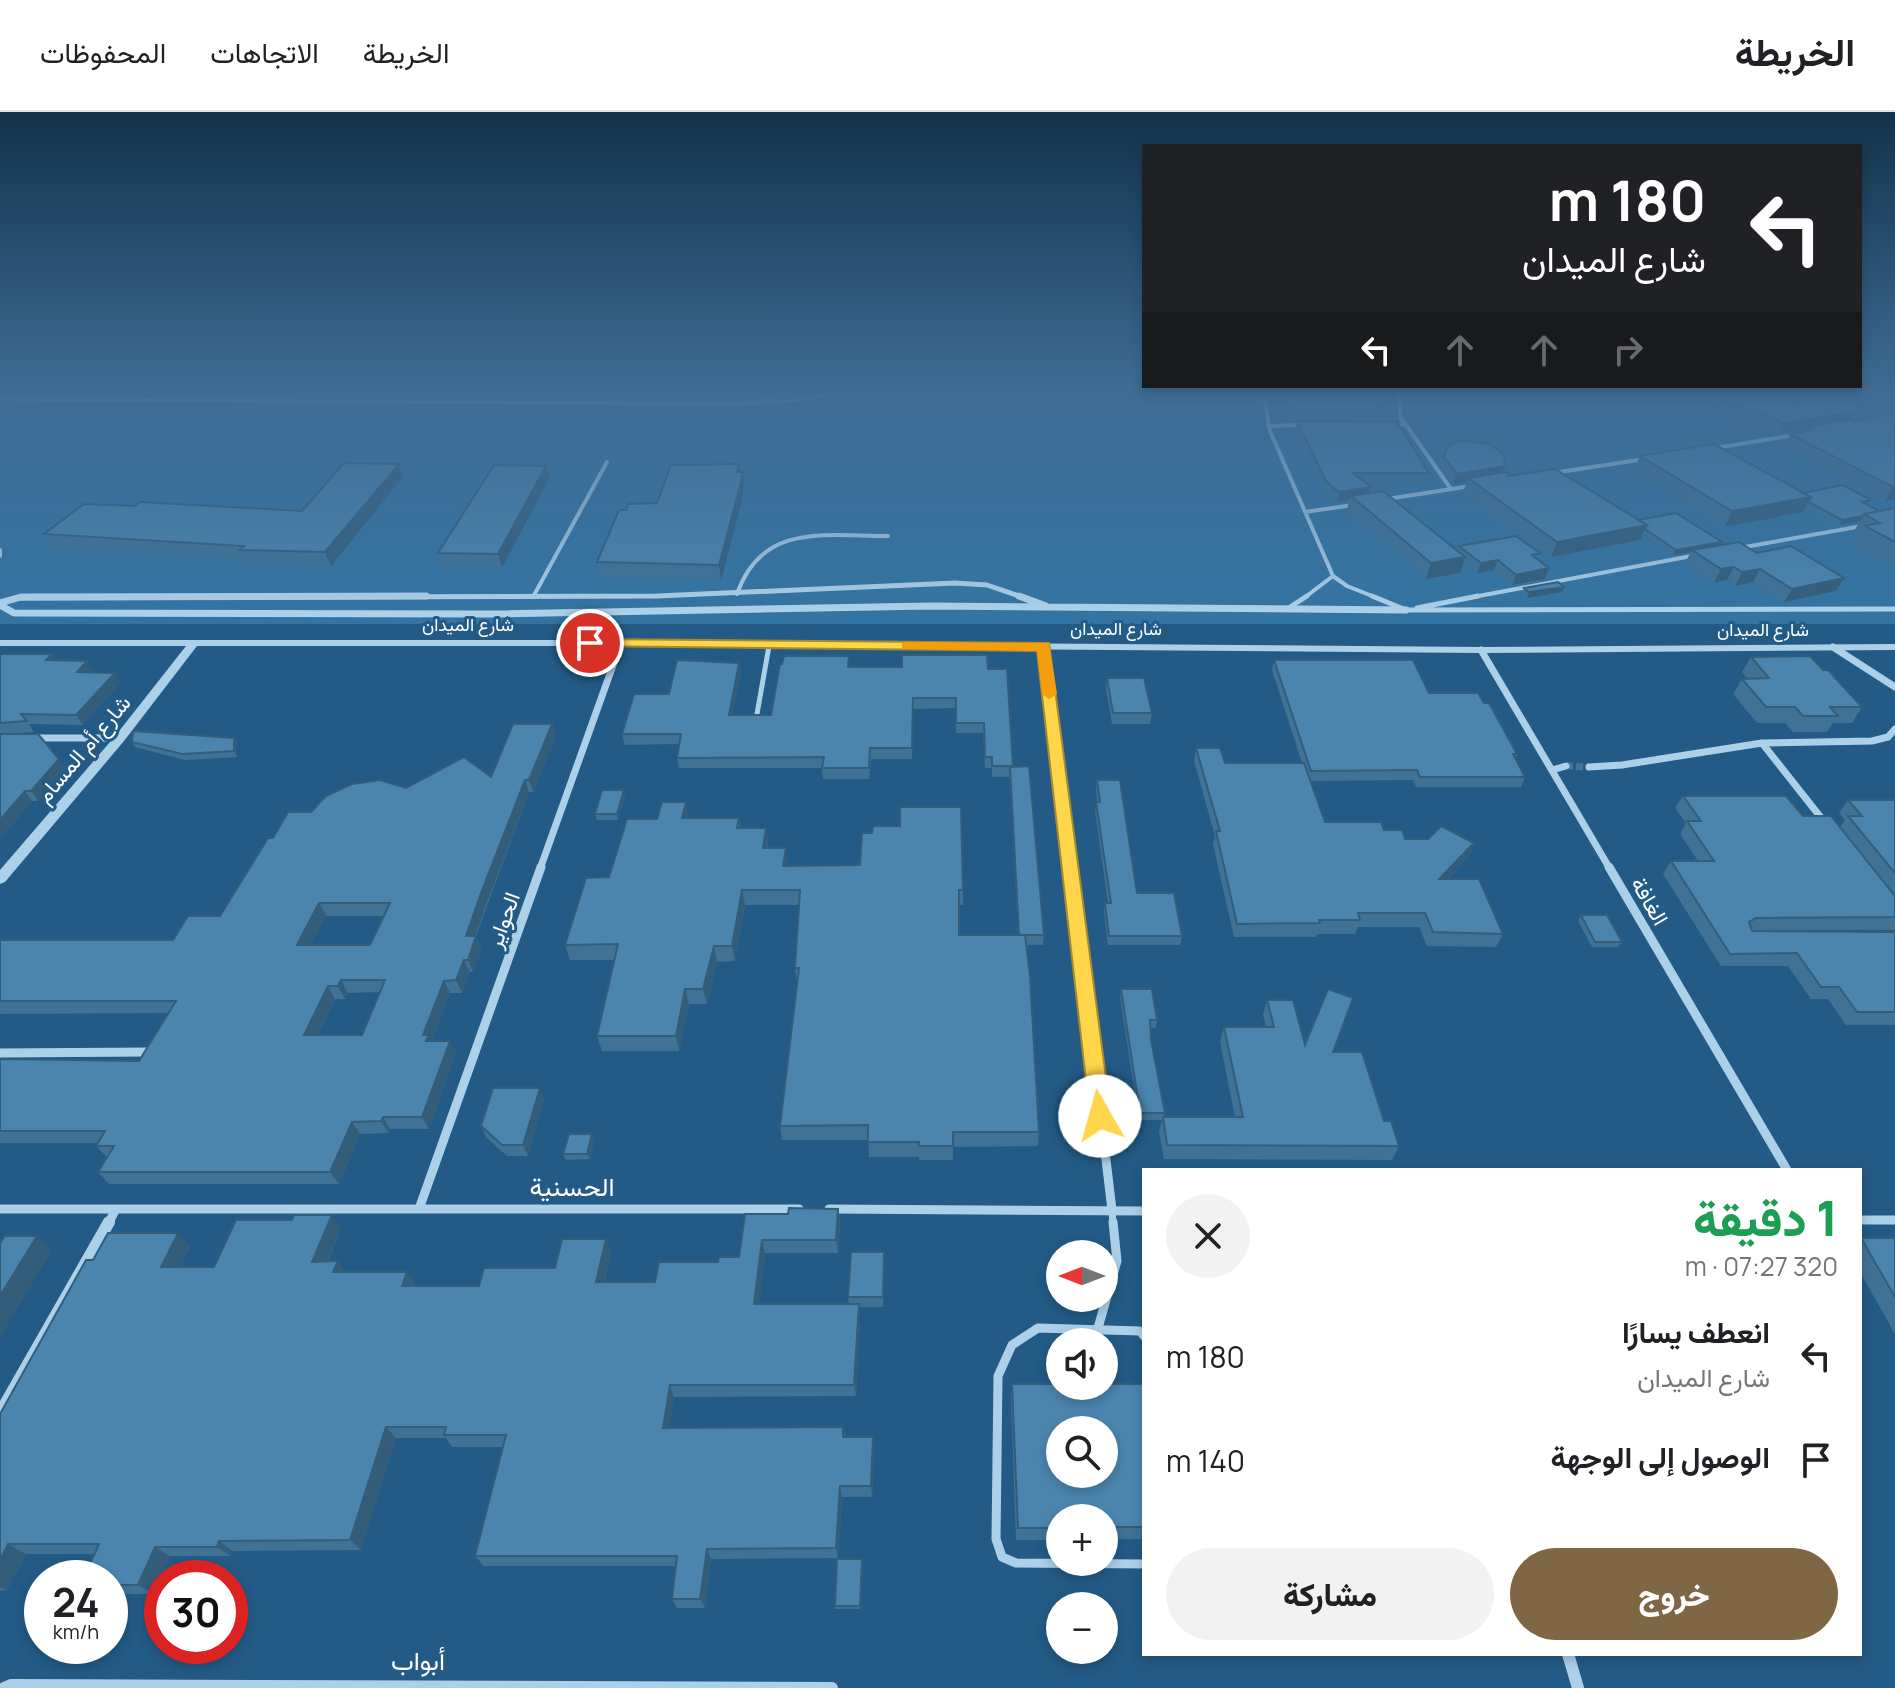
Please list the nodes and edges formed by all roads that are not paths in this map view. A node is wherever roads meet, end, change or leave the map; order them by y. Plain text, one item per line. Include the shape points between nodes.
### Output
1 (606, 465) edge
2 (1285, 465) edge
3 (1433, 465) edge
4 (1608, 465) edge
5 (1542, 475) edge
6 (1481, 485) edge
7 (1451, 489) junction
8 (1378, 501) edge
9 (1363, 503) edge
10 (1305, 512) junction
11 (1864, 526) edge
12 (888, 536) dead end
13 (1727, 550) edge
14 (1711, 553) edge
15 (1333, 576) junction
16 (737, 594) junction
17 (533, 597) junction
18 (0, 604) edge
19 (1054, 609) junction
20 (1895, 609) edge
21 (1285, 610) junction
22 (1406, 610) junction
23 (0, 643) edge
24 (194, 643) junction
25 (621, 643) junction
26 (769, 646) junction
27 (1044, 646) junction
28 (1833, 647) junction
29 (1895, 647) edge
30 (1481, 650) junction
31 (1895, 687) edge
32 (757, 714) edge
33 (1895, 729) edge
34 (15, 738) edge
35 (120, 738) junction
36 (1762, 743) junction
37 (1566, 766) tunnel mouth
38 (1589, 767) tunnel mouth
39 (1552, 770) junction
40 (1837, 837) edge
41 (0, 879) edge
42 (148, 1052) edge
43 (0, 1053) edge
44 (1786, 1168) edge
45 (0, 1209) edge
46 (116, 1209) junction
47 (419, 1209) junction
48 (1112, 1210) junction
49 (1142, 1211) edge
50 (1862, 1220) edge
51 (1895, 1220) edge
52 (1046, 1328) edge
53 (1098, 1328) edge
54 (1118, 1329) edge
55 (1142, 1334) edge
56 (0, 1413) edge
57 (1142, 1564) edge
58 (1569, 1656) edge
59 (445, 1686) edge
60 (4, 1688) edge
61 (832, 1688) edge
62 (1578, 1688) edge

1 - 17 lane
2 - 10 lane
3 - 7 lane
4 - 5 lane
6 - 7 lane
7 - 8 lane
9 - 10 lane
10 - 15 lane
11 - 13 lane
12 - 16 lane via 789,540 766,550 747,569
14 - 22 lane
15 - 21 lane
15 - 22 lane
16 - 17 street
16 - 19 street via 955,583 987,585
17 - 18 street via 21,597
18 - 19 street via 14,613
19 - 21 street
20 - 22 lane
21 - 22 street
23 - 24 street, شارع الميدان
24 - 25 street, شارع الميدان
24 - 35 street, شارع أم المسام
25 - 26 street, شارع الميدان
25 - 47 street, الحواير
26 - 27 street, شارع الميدان
26 - 32 lane
27 - 30 street, شارع الميدان
27 - 48 street
28 - 29 street, شارع الميدان
28 - 30 street, شارع الميدان
28 - 31 street
30 - 39 street, الغافة
33 - 36 street via 1872,741
34 - 35 street
35 - 41 street, شارع أم المسام
36 - 38 street
36 - 40 street
37 - 39 street
39 - 44 street, الغافة
42 - 43 street
45 - 46 street, الحسنية
46 - 47 street, الحسنية
46 - 56 street
47 - 48 street, الحسنية
48 - 49 street, الحسنية
48 - 53 lane via 1117,1261
50 - 51 street
52 - 57 lane via 1012,1345 998,1376 996,1539 1002,1557 1016,1563
54 - 55 lane
58 - 62 street
59 - 60 street, أبواب
59 - 61 street, أبواب

